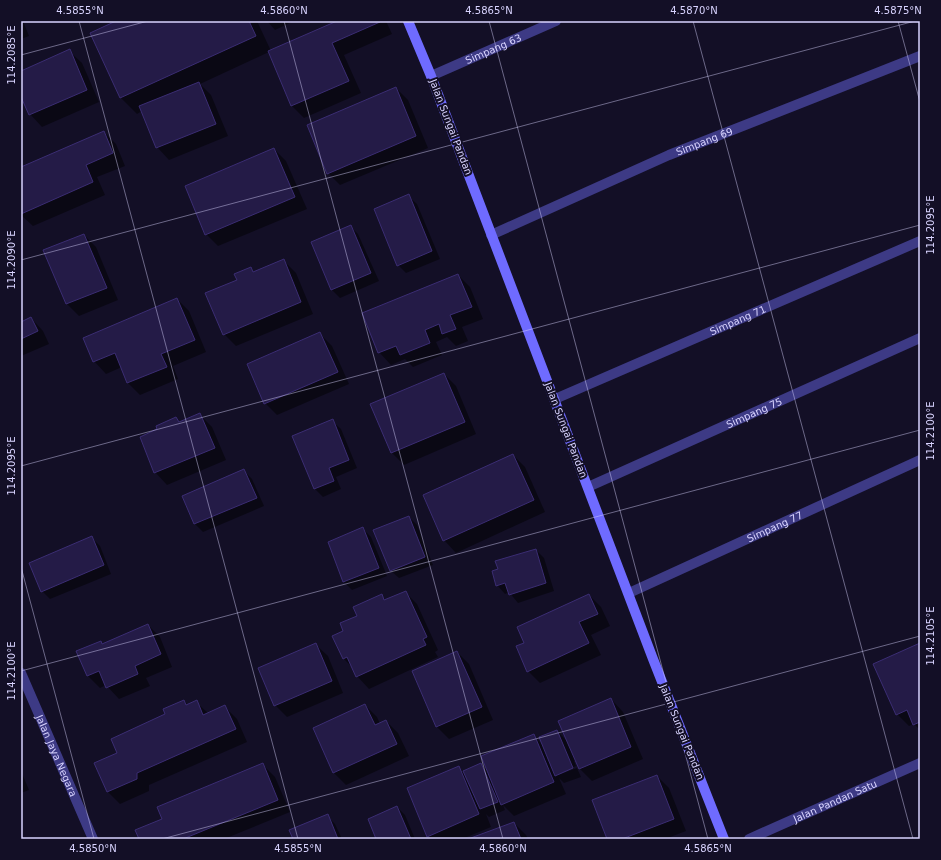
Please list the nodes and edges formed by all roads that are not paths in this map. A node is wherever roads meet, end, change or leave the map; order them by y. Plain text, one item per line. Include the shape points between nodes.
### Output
1 (408, 21) edge
2 (556, 21) edge
3 (920, 56) edge
4 (431, 76) junction
5 (491, 235) junction
6 (920, 241) edge
7 (920, 338) edge
8 (554, 399) junction
9 (920, 460) edge
10 (588, 487) junction
11 (629, 593) junction
12 (21, 673) edge
13 (920, 763) edge
14 (93, 839) edge
15 (724, 839) edge
16 (749, 839) edge

1 - 4 street, Jalan Sungai Pandan
2 - 4 street, Simpang 63
3 - 5 street, Simpang 69 via 670,154
4 - 5 street, Jalan Sungai Pandan
5 - 8 street, Jalan Sungai Pandan
6 - 8 street, Simpang 71
7 - 10 street, Simpang 75
8 - 10 street, Jalan Sungai Pandan
9 - 11 street, Simpang 77
10 - 11 street, Jalan Sungai Pandan
11 - 15 street, Jalan Sungai Pandan
12 - 14 street, Jalan Jaya Negara
13 - 16 street, Jalan Pandan Satu

